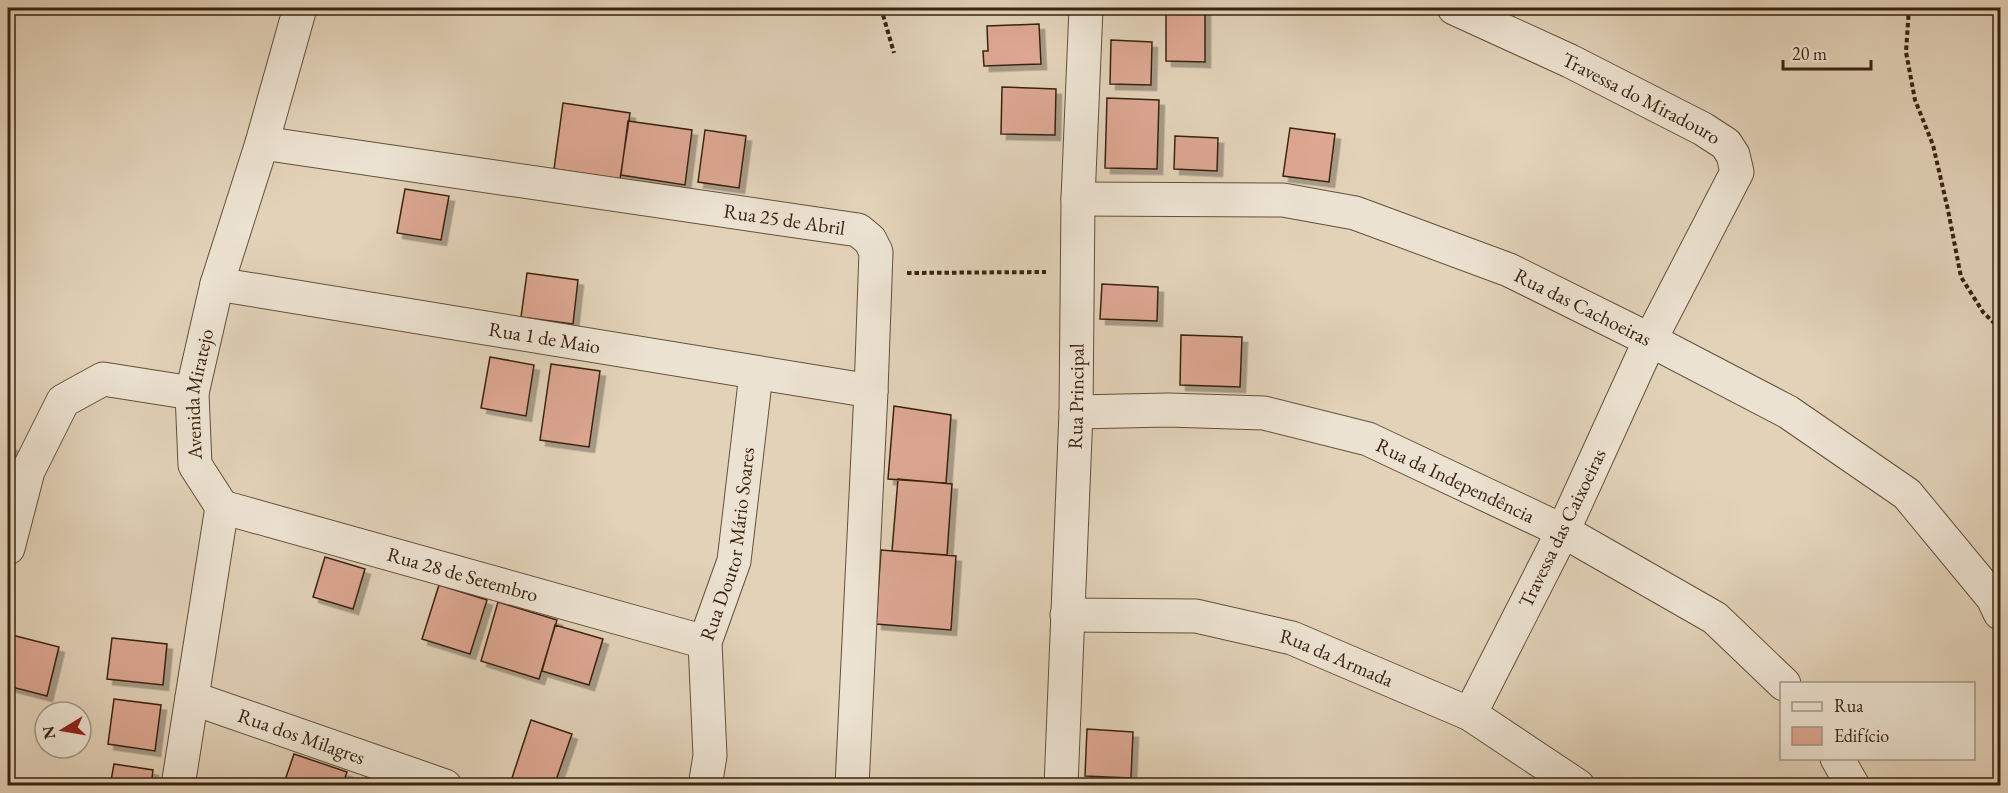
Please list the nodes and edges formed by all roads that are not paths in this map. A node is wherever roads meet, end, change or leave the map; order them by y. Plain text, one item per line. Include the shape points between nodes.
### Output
1 (300, 8) edge
2 (1086, 8) edge
3 (1454, 8) edge
4 (262, 143) junction
5 (1078, 199) junction
6 (217, 284) junction
7 (1650, 340) junction
8 (756, 374) junction
9 (872, 392) junction
10 (192, 393) junction
11 (1076, 412) junction
12 (222, 507) junction
13 (1563, 531) junction
14 (8, 548) edge
15 (2001, 613) edge
16 (1067, 615) junction
17 (705, 642) junction
18 (1782, 682) edge
19 (192, 698) junction
20 (1470, 714) junction
21 (1838, 760) edge
22 (178, 786) edge
23 (445, 786) edge
24 (705, 786) edge
25 (852, 786) edge
26 (1061, 786) edge
27 (1578, 786) edge
28 (1853, 786) edge

1 - 4 street, Avenida Miratejo
2 - 5 street, Rua Principal
3 - 7 street, Travessa do Miradouro via 1570,60 1703,129 1726,144 1733,155 1737,172
4 - 6 street, Avenida Miratejo
4 - 9 street, Rua 25 de Abril via 858,230 876,252
5 - 7 street, Rua das Cachoeiras via 1283,200 1355,213 1509,270
5 - 11 street, Rua Principal
6 - 8 street, Rua 1 de Maio
6 - 10 street, Avenida Miratejo
7 - 13 street, Travessa das Caixoeiras
7 - 15 street, Rua das Cachoeiras via 1788,412 1907,494 1993,598
8 - 9 street, Rua 1 de Maio
8 - 17 street, Rua Doutor Mário Soares via 734,561
9 - 25 street, Rua 25 de Abril
10 - 12 street, Avenida Miratejo via 195,465
10 - 14 street via 103,379 63,401 28,471
11 - 13 street, Rua da Independência via 1264,413 1368,439
11 - 16 street, Rua Principal
12 - 17 street, Rua 28 de Setembro
12 - 19 street
13 - 18 street, Rua da Independência via 1715,618
13 - 20 street, Travessa das Caixoeiras
16 - 20 street, Rua da Armada via 1196,616 1292,638
16 - 26 street, Rua Principal
17 - 24 street, Rua Doutor Mário Soares via 710,756
19 - 22 street
19 - 23 street, Rua dos Milagres
20 - 27 street, Rua da Armada
21 - 28 street

